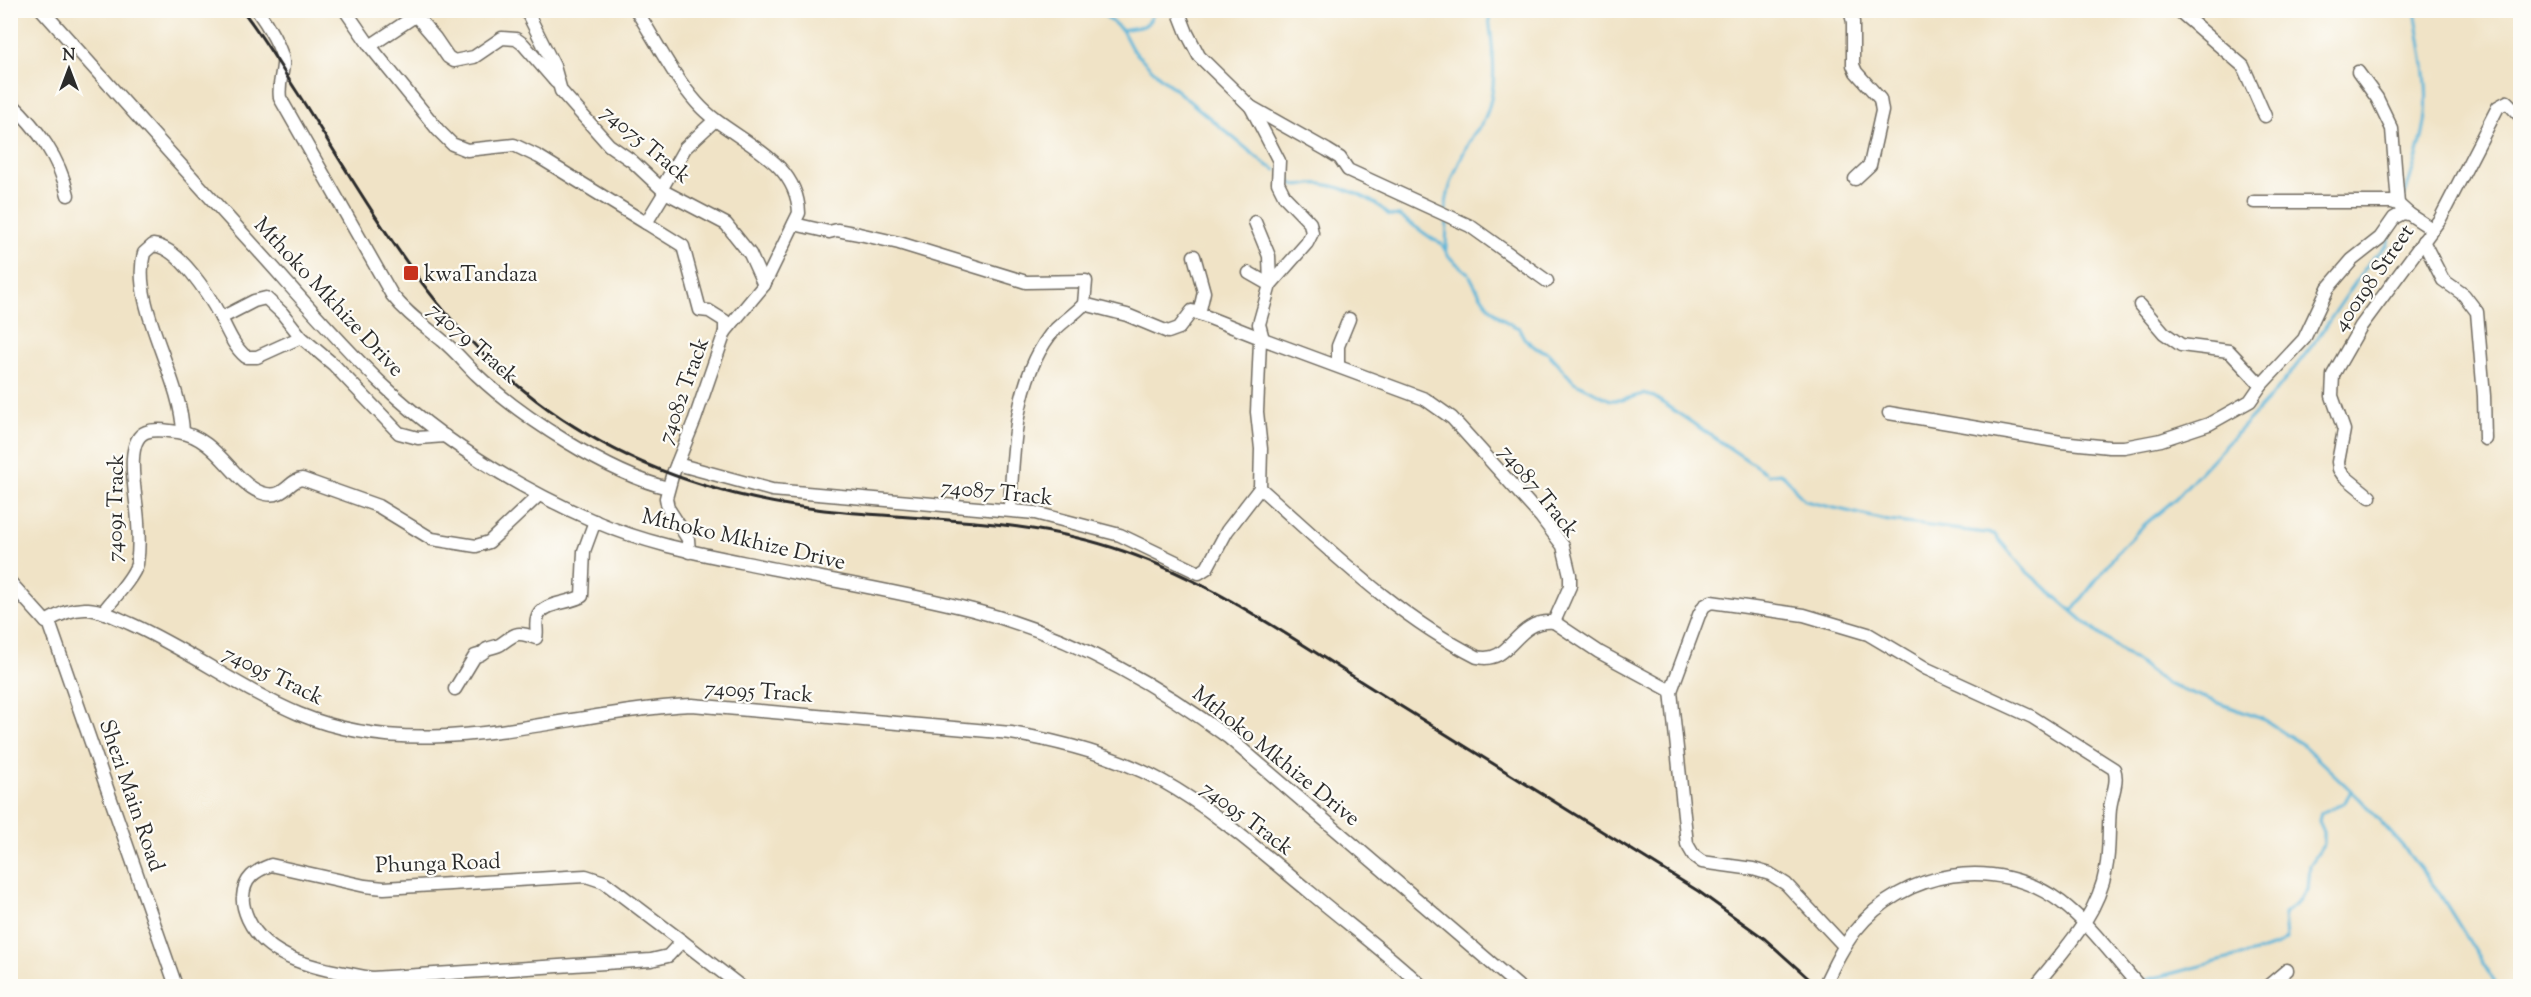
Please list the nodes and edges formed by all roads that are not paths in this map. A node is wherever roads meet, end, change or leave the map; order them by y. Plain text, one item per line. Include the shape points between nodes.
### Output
1 (42, 10) edge
2 (257, 10) edge
3 (345, 10) edge
4 (526, 10) edge
5 (636, 10) edge
6 (1178, 10) edge
7 (1850, 10) edge
8 (2178, 10) edge
9 (416, 12) edge
10 (370, 46) junction
11 (2358, 72) dead end
12 (561, 91) junction
13 (10, 102) edge
14 (1251, 107) junction
15 (2265, 116) dead end
16 (2520, 116) edge
17 (714, 121) junction
18 (1855, 179) dead end
19 (664, 190) junction
20 (68, 195) dead end
21 (2254, 202) dead end
22 (2398, 204) junction
23 (2409, 214) junction
24 (1255, 222) dead end
25 (646, 223) junction
26 (794, 224) junction
27 (2432, 229) junction
28 (2423, 241) junction
29 (1194, 256) dead end
30 (1249, 273) dead end
31 (1547, 281) dead end
32 (764, 285) junction
33 (1270, 285) junction
34 (1084, 304) junction
35 (2140, 305) dead end
36 (1199, 314) junction
37 (221, 318) junction
38 (1349, 319) dead end
39 (725, 332) junction
40 (301, 337) junction
41 (1263, 339) junction
42 (1338, 366) junction
43 (2261, 385) junction
44 (1888, 413) dead end
45 (183, 433) junction
46 (445, 436) junction
47 (2485, 439) dead end
48 (677, 464) junction
49 (668, 488) junction
50 (1260, 488) junction
51 (539, 495) junction
52 (2370, 497) dead end
53 (1010, 510) junction
54 (596, 521) junction
55 (689, 552) junction
56 (10, 582) edge
57 (103, 612) junction
58 (45, 622) junction
59 (1554, 622) junction
60 (455, 688) dead end
61 (1671, 691) junction
62 (2085, 924) junction
63 (682, 941) junction
64 (1844, 946) junction
65 (2287, 970) dead end
66 (372, 982) edge
67 (176, 987) edge
68 (740, 987) edge
69 (1422, 987) edge
70 (1518, 987) edge
71 (1824, 987) edge
72 (2035, 987) edge
73 (2139, 987) edge
74 (2268, 987) edge

1 - 46 street, Mthoko Mkhize Drive via 382,384
2 - 49 street, 74079 Track via 284,61 278,88 280,98 402,308 527,416 625,473
3 - 10 street
4 - 12 street, 74075 Track via 554,66
5 - 17 street, 74082 Track via 696,102
6 - 14 street via 1199,56
7 - 18 street via 1853,64 1880,99 1882,111 1870,165
8 - 15 street via 2243,66
9 - 10 street
9 - 12 street via 454,61 474,57 502,38 516,39
10 - 25 street via 452,144 467,150 514,144
11 - 22 street via 2392,129
12 - 19 street, 74075 Track via 609,144
13 - 20 street via 48,146 60,167
14 - 31 street via 1340,158 1348,170 1470,226
14 - 33 street via 1279,161 1278,183 1285,197 1310,223 1312,233
16 - 27 street, 400198 Street via 2507,102 2498,108
17 - 19 street via 685,148
17 - 26 street, 74082 Track via 775,162 799,203
19 - 25 street
19 - 32 street, 74075 Track via 726,224 750,254
21 - 22 street
22 - 23 street
23 - 27 street
23 - 43 street via 2394,218 2375,243 2345,267 2318,304 2304,339
24 - 33 street via 1269,256
25 - 39 street via 683,246 700,310 725,321
26 - 32 street, 74082 Track
26 - 34 street via 899,243 1026,282 1086,281
27 - 28 street, 400198 Street
28 - 47 street via 2443,280 2464,295 2477,312
28 - 52 street, 400198 Street via 2361,326 2333,375 2331,396 2344,430 2339,469
29 - 36 street via 1204,292
30 - 33 street
32 - 39 street, 74082 Track
33 - 41 street via 1259,324
34 - 36 street via 1168,332 1179,328 1192,311
34 - 53 street via 1052,333 1030,377 1015,430
35 - 43 street via 2175,341 2187,347 2224,348
36 - 41 street, 74087 Track
37 - 40 street via 266,298
37 - 40 street via 249,359
37 - 45 street via 177,256 160,245 147,248 141,262 144,294 180,402
38 - 42 street via 1338,346
39 - 48 street, 74082 Track
40 - 46 street via 334,365 399,433 418,438
41 - 42 street, 74087 Track
41 - 50 street via 1257,412
42 - 59 street, 74087 Track via 1437,406 1541,517 1563,546 1570,576 1566,597
43 - 44 street via 2250,400 2209,424 2124,447 2069,443
45 - 51 street, 74091 Track via 213,449 247,485 266,494 285,491 298,479 378,506 432,539 476,546 489,542
45 - 57 street, 74091 Track via 150,430 137,441 133,461 137,562 134,572
46 - 51 street, Mthoko Mkhize Drive
48 - 49 street, 74082 Track
48 - 53 street, 74087 Track via 772,490
49 - 55 street via 668,508 688,539
50 - 53 street, 74087 Track via 1227,531 1207,568 1199,573 1120,535
50 - 59 street via 1401,611 1477,657 1498,656 1530,626 1541,621
51 - 54 street, Mthoko Mkhize Drive
54 - 55 street, Mthoko Mkhize Drive
54 - 60 street via 584,551 582,596 551,605 540,613 536,638 511,635 475,656
55 - 70 street, Mthoko Mkhize Drive via 975,611 1077,646 1121,668 1229,738
56 - 58 street, Shezi Main Road
57 - 58 street, 74095 Track via 75,609
57 - 69 street, 74095 Track via 160,637 300,715 395,737 457,736 648,707 692,705 999,732 1057,742 1123,763 1194,801 1394,959
58 - 67 street, Shezi Main Road via 49,622 55,636
59 - 61 street
61 - 62 street via 1699,615 1704,606 1718,602 1804,615 1868,634 1927,669 2032,717 2110,764 2116,773 2107,869
61 - 64 street via 1690,852 1702,862 1770,874 1786,884
62 - 64 street via 2060,902 2024,882 1991,875 1947,875 1888,900
62 - 72 street
62 - 73 street
63 - 66 street, Phunga Road via 668,956 659,959
63 - 66 street, Phunga Road via 604,882 586,876 384,888 271,865 249,877 243,900 251,926 262,941 276,952
63 - 68 street
64 - 71 street
65 - 74 street

